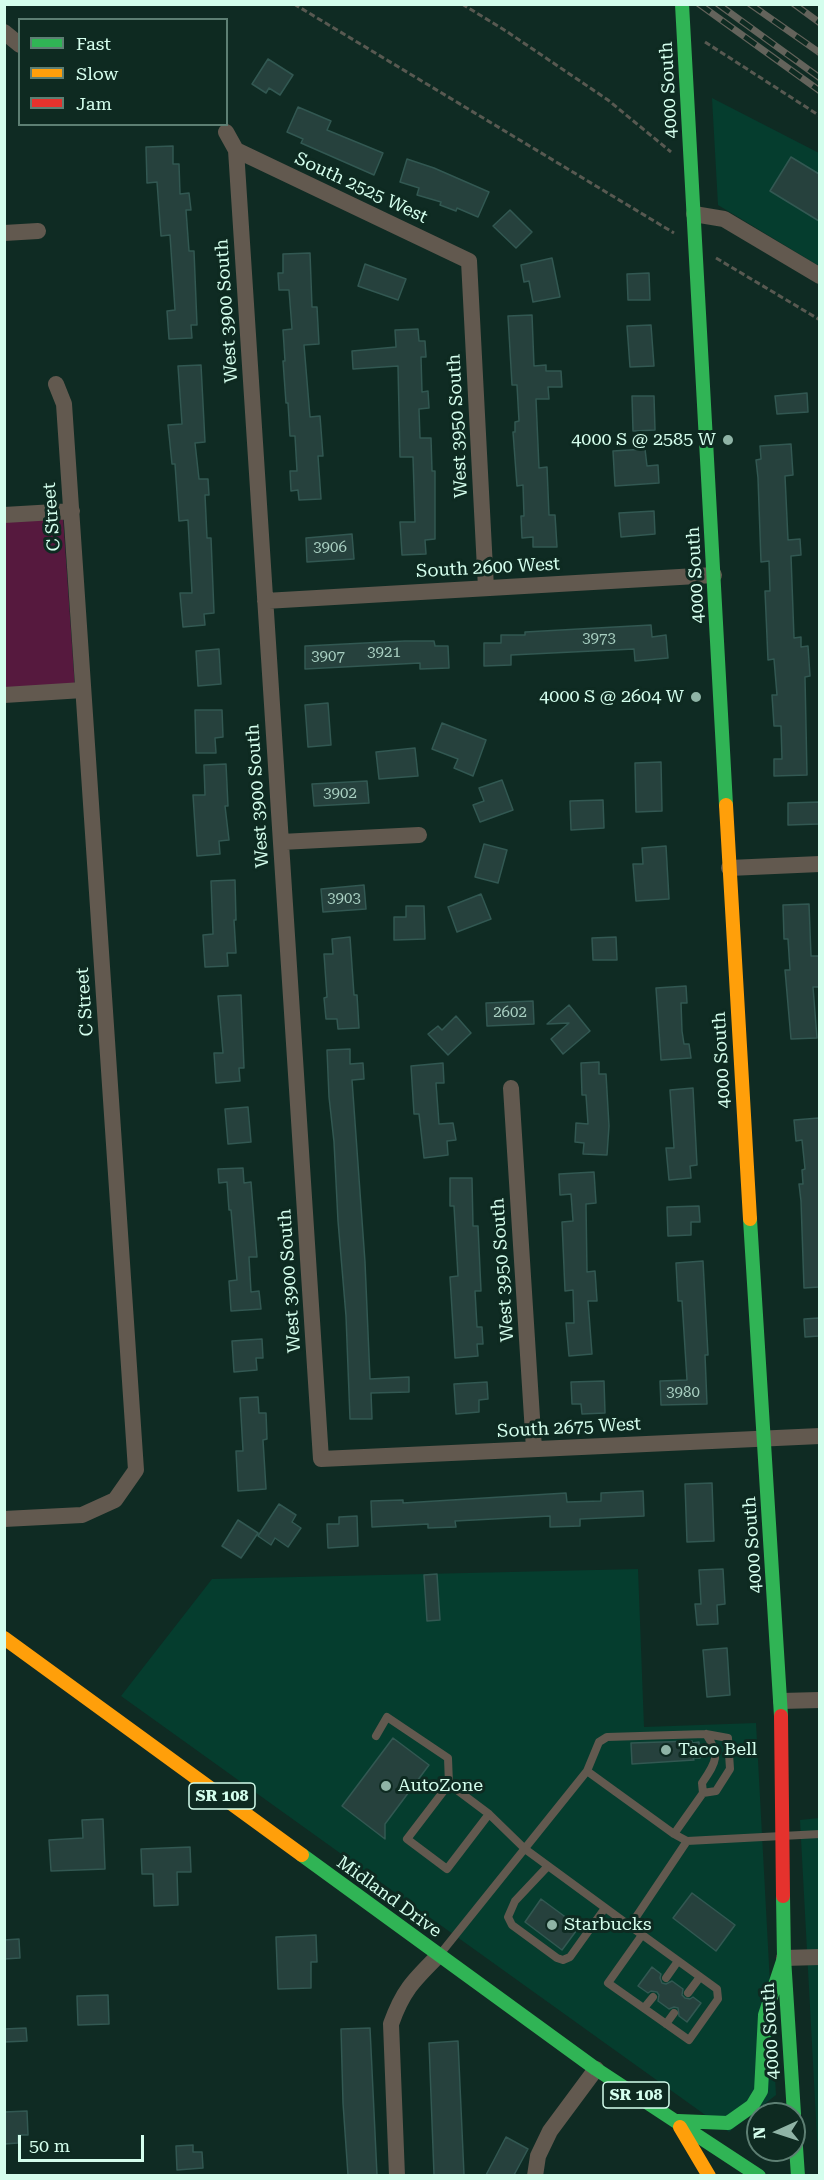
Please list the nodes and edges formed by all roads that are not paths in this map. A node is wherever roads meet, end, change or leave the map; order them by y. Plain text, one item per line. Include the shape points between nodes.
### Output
1 (682, 4) edge
2 (4, 32) edge
3 (18, 43) edge
4 (226, 132) dead end
5 (236, 150) junction
6 (694, 214) junction
7 (39, 231) dead end
8 (4, 233) edge
9 (469, 261) joint
10 (819, 276) edge
11 (56, 384) dead end
12 (72, 511) junction
13 (4, 515) edge
14 (714, 575) junction
15 (486, 588) junction
16 (265, 601) junction
17 (83, 690) junction
18 (4, 695) edge
19 (419, 835) dead end
20 (281, 842) junction
21 (819, 864) edge
22 (729, 868) junction
23 (511, 1088) dead end
24 (819, 1436) edge
25 (764, 1439) junction
26 (534, 1449) junction
27 (321, 1459) joint
28 (4, 1519) edge
29 (4, 1638) edge
30 (819, 1700) edge
31 (781, 1701) junction
32 (706, 1734) junction
33 (376, 1736) dead end
34 (587, 1771) junction
35 (449, 1784) junction
36 (703, 1793) junction
37 (489, 1814) junction
38 (674, 1833) junction
39 (819, 1834) edge
40 (783, 1835) junction
41 (687, 1841) junction
42 (525, 1849) junction
43 (548, 1866) junction
44 (605, 1908) junction
45 (630, 1926) junction
46 (642, 1935) junction
47 (439, 1955) junction
48 (819, 1956) edge
49 (784, 1958) junction
50 (678, 1961) junction
51 (700, 1977) junction
52 (666, 1978) dead end
53 (688, 1993) dead end
54 (653, 1997) dead end
55 (644, 2008) junction
56 (674, 2013) dead end
57 (666, 2024) junction
58 (596, 2069) junction
59 (793, 2102) edge
60 (676, 2121) junction
61 (397, 2175) edge
62 (535, 2175) edge
63 (709, 2175) edge
64 (759, 2175) edge

1 - 6 street, 4000 South
2 - 3 street
4 - 5 street, West 3900 South
5 - 9 street, South 2525 West
5 - 16 street, West 3900 South
6 - 10 street via 724,219
6 - 14 street, 4000 South
7 - 8 street
9 - 15 street, West 3950 South
11 - 12 street, C Street via 64,404
12 - 13 street
12 - 17 street, C Street
14 - 15 street, South 2600 West
14 - 22 street, 4000 South
15 - 16 street, South 2600 West
16 - 20 street, West 3900 South
17 - 18 street
17 - 28 street, C Street via 136,1470 115,1500 82,1515
19 - 20 street
20 - 27 street, West 3900 South
21 - 22 street
22 - 25 street, 4000 South
23 - 26 street, West 3950 South
24 - 25 street, South 2675 West
25 - 26 street, South 2675 West
25 - 31 street, 4000 South
26 - 27 street, South 2675 West
29 - 47 street, Midland Drive / SR 108
30 - 31 street
31 - 40 street, 4000 South
32 - 34 lane via 607,1737 599,1742
32 - 36 lane via 715,1748 715,1764 702,1783
32 - 36 lane via 728,1738 730,1769 716,1791
33 - 35 lane via 387,1718 448,1758
34 - 38 lane
34 - 42 lane
35 - 37 lane
35 - 37 lane via 407,1839 447,1869
36 - 38 lane
37 - 42 lane
38 - 41 lane
39 - 40 lane
40 - 41 lane
40 - 49 street, 4000 South
41 - 45 lane
42 - 43 lane
42 - 47 lane
43 - 44 lane
43 - 44 lane via 515,1901 508,1917 512,1925 557,1959 570,1957
44 - 45 lane
45 - 46 lane
46 - 50 lane
46 - 55 lane via 608,1983
47 - 58 street, Midland Drive / SR 108
47 - 61 street via 410,1984 391,2024
48 - 49 street
49 - 59 street, 4000 South
49 - 60 street via 765,2014 760,2091 752,2106 728,2123
50 - 51 lane
50 - 52 lane
51 - 53 lane
51 - 57 lane via 717,1989 718,1998 689,2040
54 - 55 lane
55 - 57 lane
56 - 57 lane
58 - 60 street, Midland Drive / SR 108
58 - 62 street via 550,2131
60 - 63 street
60 - 64 street, Midland Drive / SR 108

